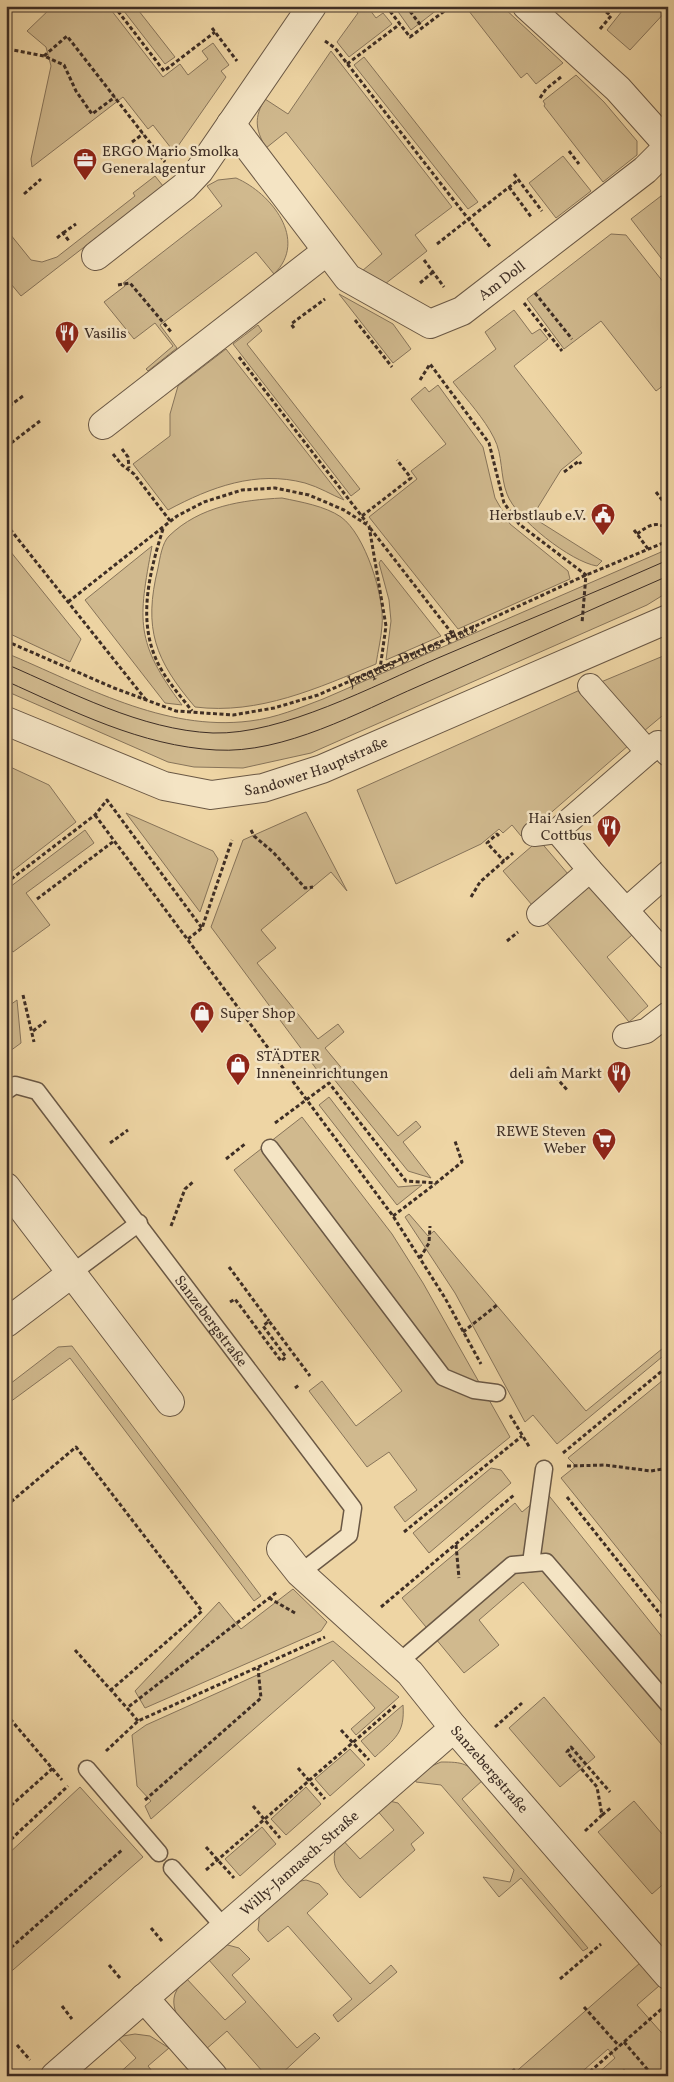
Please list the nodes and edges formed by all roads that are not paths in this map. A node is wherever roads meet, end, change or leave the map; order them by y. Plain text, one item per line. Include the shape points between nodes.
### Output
1 (527, 6) edge
2 (306, 14) edge
3 (231, 124) junction
4 (668, 146) edge
5 (327, 252) junction
6 (96, 256) dead end
7 (103, 424) dead end
8 (668, 609) edge
9 (668, 619) edge
10 (618, 641) junction
11 (590, 686) dead end
12 (6, 721) edge
13 (658, 753) edge
14 (590, 870) junction
15 (668, 874) edge
16 (626, 910) junction
17 (539, 914) dead end
18 (668, 957) edge
19 (668, 1014) edge
20 (625, 1036) dead end
21 (6, 1091) edge
22 (270, 1148) dead end
23 (6, 1187) edge
24 (138, 1223) junction
25 (72, 1272) junction
26 (6, 1323) edge
27 (497, 1393) road end
28 (170, 1402) dead end
29 (544, 1469) road end
30 (282, 1549) dead end
31 (531, 1564) junction
32 (300, 1573) junction
33 (398, 1663) junction
34 (668, 1704) edge
35 (454, 1728) junction
36 (87, 1769) road end
37 (159, 1853) dead end
38 (172, 1868) dead end
39 (224, 1927) junction
40 (668, 1975) edge
41 (134, 1990) junction
42 (44, 2070) edge
43 (213, 2076) edge

1 - 4 street, Am Doll via 618,89
2 - 3 street
3 - 5 street, Am Doll
3 - 6 street via 184,187
4 - 5 street, Am Doll via 645,170 556,239 515,279 462,311 430,324 348,278
5 - 7 street
8 - 10 street, Sandower Hauptstraße
9 - 10 street, Sandower Hauptstraße
10 - 12 street, Sandower Hauptstraße via 322,769 263,788 220,795 164,786
11 - 13 street
13 - 14 street via 546,833
14 - 16 street
14 - 17 street
15 - 16 street
16 - 18 street
19 - 20 street via 646,1031
21 - 24 lane, Sanzebergstraße via 15,1084 38,1091
22 - 27 lane via 443,1377 474,1390
23 - 25 street
24 - 25 lane
24 - 32 lane, Sanzebergstraße via 353,1508 349,1535
25 - 26 street
25 - 28 street
29 - 31 lane
30 - 32 street, Sanzebergstraße
31 - 33 lane via 512,1565
31 - 34 lane via 546,1562
32 - 33 street, Sanzebergstraße
33 - 35 street, Sanzebergstraße via 410,1673
35 - 39 street, Willy-Jannasch-Straße
35 - 40 street, Sanzebergstraße
36 - 37 lane
38 - 39 lane
39 - 41 street, Willy-Jannasch-Straße
41 - 42 street, Willy-Jannasch-Straße
41 - 43 street

